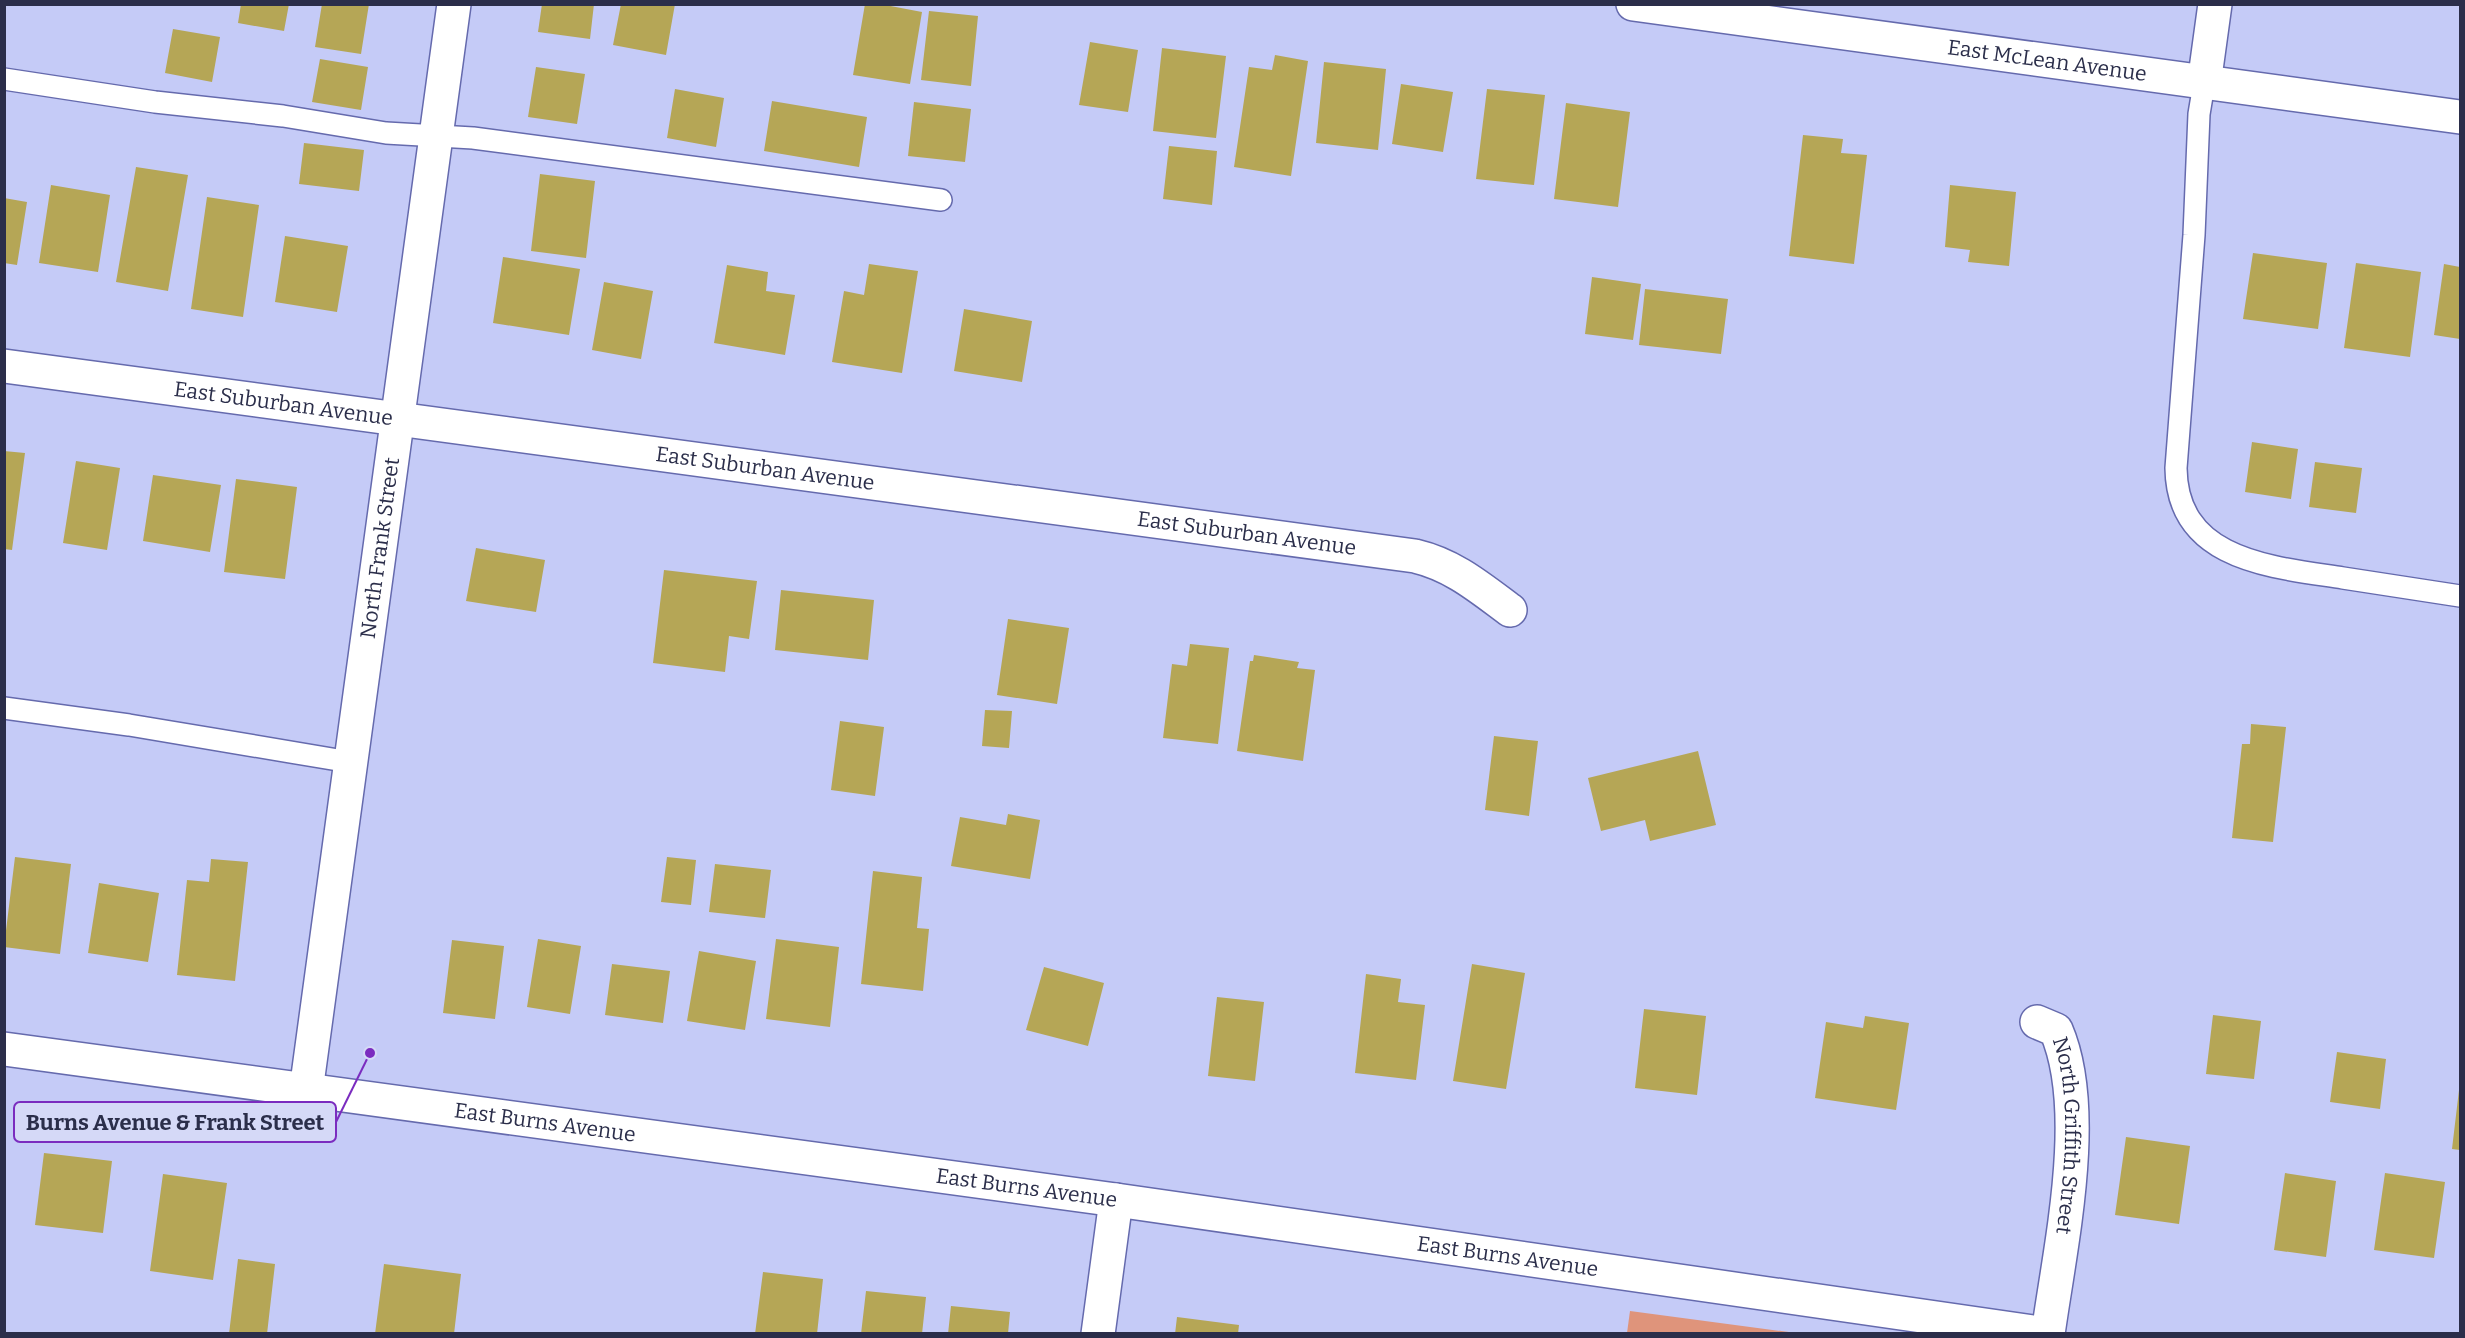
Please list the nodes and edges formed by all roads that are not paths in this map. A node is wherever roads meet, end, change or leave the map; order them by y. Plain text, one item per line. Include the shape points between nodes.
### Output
1 (454, 4) edge
2 (1633, 4) edge
3 (2215, 4) edge
4 (4, 79) edge
5 (2204, 84) junction
6 (2460, 117) edge
7 (435, 137) junction
8 (941, 200) dead end
9 (4, 366) edge
10 (397, 419) junction
11 (2460, 596) edge
12 (1510, 610) dead end
13 (4, 708) edge
14 (350, 762) junction
15 (2037, 1022) dead end
16 (4, 1049) edge
17 (306, 1091) junction
18 (1116, 1200) junction
19 (1906, 1324) edge
20 (1098, 1334) edge
21 (2048, 1334) edge

1 - 7 street, North Frank Street
2 - 5 street, East McLean Avenue
3 - 5 street
4 - 7 lane
5 - 6 street, East McLean Avenue
5 - 11 lane via 2177,450 2176,485 2185,512 2207,538 2263,565
7 - 8 lane via 473,138
7 - 10 street, North Frank Street
9 - 10 street, East Suburban Avenue
10 - 12 street, East Suburban Avenue via 1416,556 1444,564
10 - 14 street, North Frank Street
13 - 14 lane
14 - 17 street, North Frank Street
15 - 21 street, North Griffith Street via 2056,1030 2067,1061 2071,1096 2070,1169
16 - 17 street, East Burns Avenue
17 - 18 street, East Burns Avenue
18 - 19 street, East Burns Avenue
18 - 20 street
19 - 21 street, East Burns Avenue

